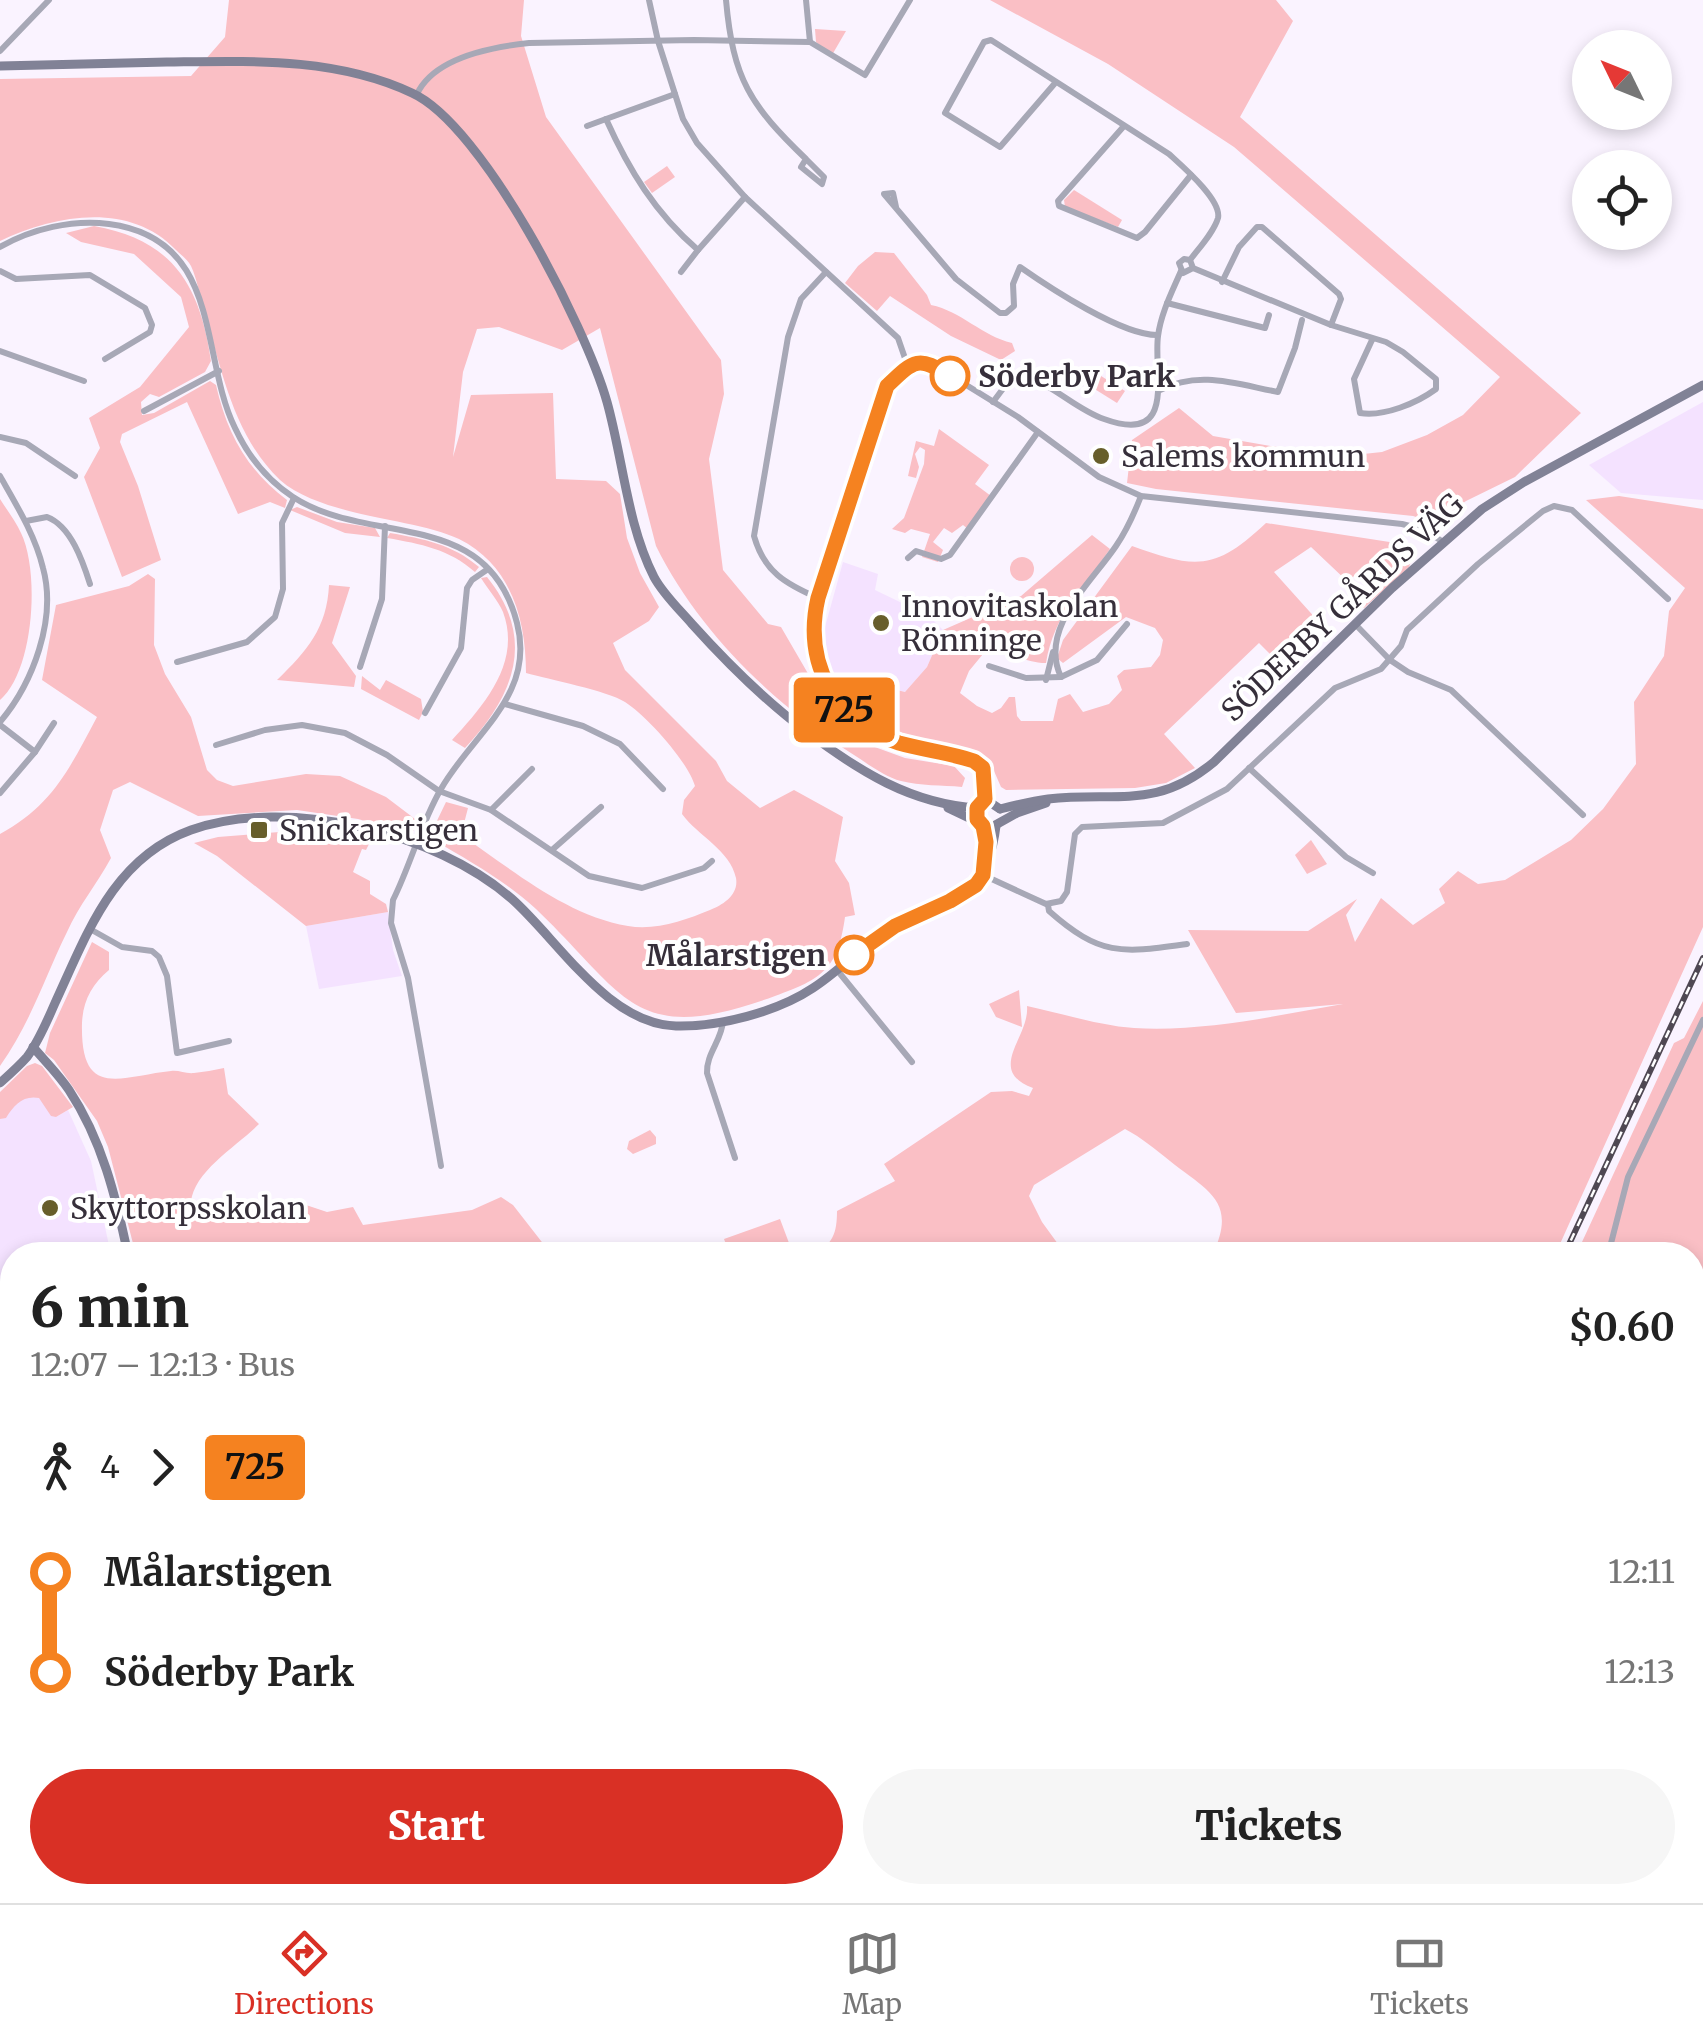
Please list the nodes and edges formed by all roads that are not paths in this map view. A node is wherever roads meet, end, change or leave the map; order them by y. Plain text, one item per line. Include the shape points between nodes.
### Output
1 (49, 0) edge
2 (649, 0) edge
3 (726, 0) edge
4 (806, 0) edge
5 (910, 0) edge
6 (658, 40) junction
7 (730, 41) junction
8 (810, 42) junction
9 (0, 51) edge
10 (0, 66) edge
11 (1056, 82) junction
12 (416, 94) junction
13 (676, 94) junction
14 (606, 119) junction
15 (587, 126) dead end
16 (1124, 126) junction
17 (806, 159) dead end
18 (1191, 175) junction
19 (745, 198) junction
20 (896, 207) dead end
21 (0, 247) edge
22 (698, 250) junction
23 (1190, 260) junction
24 (1193, 268) junction
25 (1181, 271) junction
26 (0, 272) edge
27 (681, 272) dead end
28 (826, 272) junction
29 (1222, 282) junction
30 (1167, 303) junction
31 (1269, 314) dead end
32 (1302, 320) dead end
33 (1332, 325) junction
34 (1158, 336) junction
35 (1372, 340) junction
36 (0, 350) edge
37 (105, 359) dead end
38 (908, 367) junction
39 (219, 371) junction
40 (84, 380) dead end
41 (1703, 385) edge
42 (1159, 391) junction
43 (994, 402) junction
44 (144, 411) dead end
45 (1038, 432) junction
46 (0, 437) edge
47 (0, 476) edge
48 (75, 476) dead end
49 (1140, 496) junction
50 (294, 498) junction
51 (26, 521) junction
52 (384, 526) junction
53 (1443, 542) junction
54 (908, 558) dead end
55 (488, 570) junction
56 (90, 584) dead end
57 (818, 598) junction
58 (1668, 599) dead end
59 (1127, 624) dead end
60 (1355, 624) junction
61 (1053, 651) junction
62 (1390, 660) junction
63 (176, 662) dead end
64 (989, 666) dead end
65 (360, 667) dead end
66 (1062, 677) junction
67 (1046, 680) junction
68 (505, 704) junction
69 (425, 713) dead end
70 (54, 722) dead end
71 (0, 723) edge
72 (216, 745) dead end
73 (35, 752) junction
74 (1249, 768) junction
75 (532, 769) dead end
76 (663, 789) dead end
77 (439, 791) junction
78 (0, 793) edge
79 (1061, 798) junction
80 (926, 800) junction
81 (987, 806) junction
82 (602, 808) dead end
83 (492, 810) junction
84 (1583, 816) dead end
85 (998, 824) junction
86 (982, 825) junction
87 (419, 844) junction
88 (552, 850) junction
89 (712, 861) dead end
90 (1373, 873) dead end
91 (983, 875) junction
92 (1048, 905) junction
93 (88, 928) junction
94 (1187, 944) dead end
95 (837, 970) junction
96 (722, 1020) junction
97 (1703, 1020) edge
98 (229, 1041) dead end
99 (34, 1047) junction
100 (912, 1062) dead end
101 (0, 1083) edge
102 (736, 1158) dead end
103 (441, 1166) dead end
104 (125, 1242) edge
105 (1611, 1242) edge

1 - 9 street
2 - 6 street
3 - 7 street
4 - 8 street
5 - 8 street via 865,75
6 - 7 street
6 - 12 street via 504,47 444,65
6 - 13 street
7 - 8 street
7 - 17 street via 752,102
10 - 12 main road, SÖDERBY GÅRDS VÄG via 291,62
11 - 11 street via 988,40 945,112 1000,147
11 - 16 street
12 - 80 main road, SÖDERBY GÅRDS VÄG via 450,122 493,175 592,354 640,540 660,587 770,704 853,766
13 - 14 street
13 - 19 street via 698,143
14 - 15 street
14 - 22 street via 654,206
16 - 18 street
16 - 18 street via 1058,206 1137,238
18 - 23 street via 1218,213
19 - 22 street
19 - 28 street
20 - 34 street via 956,280 1000,312 1014,306 1012,284 1020,268 1123,326
21 - 39 street via 31,232 96,222 154,240 187,272 199,295
22 - 27 street
23 - 24 street
23 - 25 street via 1181,261
24 - 25 street
24 - 29 street
25 - 30 street
26 - 37 street via 16,279 90,274 145,308 150,332
28 - 38 street via 898,338
28 - 57 street via 801,300 788,337 754,536 772,573
29 - 33 street
29 - 33 street via 1239,247 1262,227 1339,294
30 - 31 street via 1265,328
30 - 34 street
32 - 42 street via 1278,392 1202,378
33 - 35 street
34 - 42 street
35 - 35 street via 1403,352 1436,380 1436,389 1390,410 1360,413 1354,379
36 - 40 street
38 - 43 street via 929,362
38 - 57 street via 887,386
39 - 44 street
39 - 50 street via 248,452
41 - 53 main road, SÖDERBY GÅRDS VÄG via 1524,482
42 - 43 street via 1149,417 1129,424 1106,420 1022,376 1008,382
43 - 45 street
45 - 49 street via 1099,477
45 - 54 street via 950,554 942,559 916,551
46 - 48 street via 26,444
47 - 51 street
49 - 53 street via 1402,524
49 - 61 street via 1115,548 1066,617
50 - 52 street via 336,517
50 - 63 street via 282,523 284,589 275,616 247,642
51 - 56 street via 47,517 62,526
51 - 71 street via 44,571 44,628 26,682
52 - 55 street via 452,542
52 - 65 street via 382,600
53 - 60 main road, SÖDERBY GÅRDS VÄG
55 - 68 street via 508,599 520,639 516,680
55 - 69 street via 467,588 461,648
57 - 81 street via 815,653 838,704 886,738 983,768
58 - 62 street via 1572,510 1554,506 1407,630
59 - 66 street via 1097,660
60 - 62 street
60 - 79 main road, SÖDERBY GÅRDS VÄG via 1183,786 1150,796
61 - 66 street
61 - 67 street
62 - 74 street via 1335,688
62 - 84 street via 1451,690
64 - 67 street
66 - 67 street
68 - 76 street via 620,744
68 - 77 street
70 - 73 street
71 - 73 street
72 - 77 street via 302,725 345,733
73 - 78 street
74 - 90 street via 1346,857
74 - 92 street via 1216,796 1164,823 1082,827 1065,897
75 - 83 street
77 - 83 street
77 - 87 street
79 - 81 main road, SÖDERBY GÅRDS VÄG
79 - 85 main road, SÖDERBY GÅRDS VÄG
80 - 81 main road, SÖDERBY GÅRDS VÄG
80 - 86 main road, SÖDERBY GÅRDS VÄG
81 - 85 main road
81 - 86 main road
82 - 88 street
83 - 88 street
85 - 86 main road
85 - 91 main road
86 - 91 main road
87 - 93 main road via 300,819 218,823 169,840 130,868
87 - 96 main road via 508,896 618,1006 662,1024
87 - 103 street via 393,900 391,923 408,978
88 - 89 street via 589,876 642,888
91 - 92 street
91 - 95 main road via 968,891 895,926
92 - 94 street via 1078,936 1119,950
93 - 98 street via 159,957 177,1053
93 - 99 main road
95 - 96 main road via 789,1001
95 - 100 street
96 - 102 street via 706,1064
97 - 105 street via 1628,1178
99 - 101 main road
99 - 104 main road via 68,1088 98,1142

